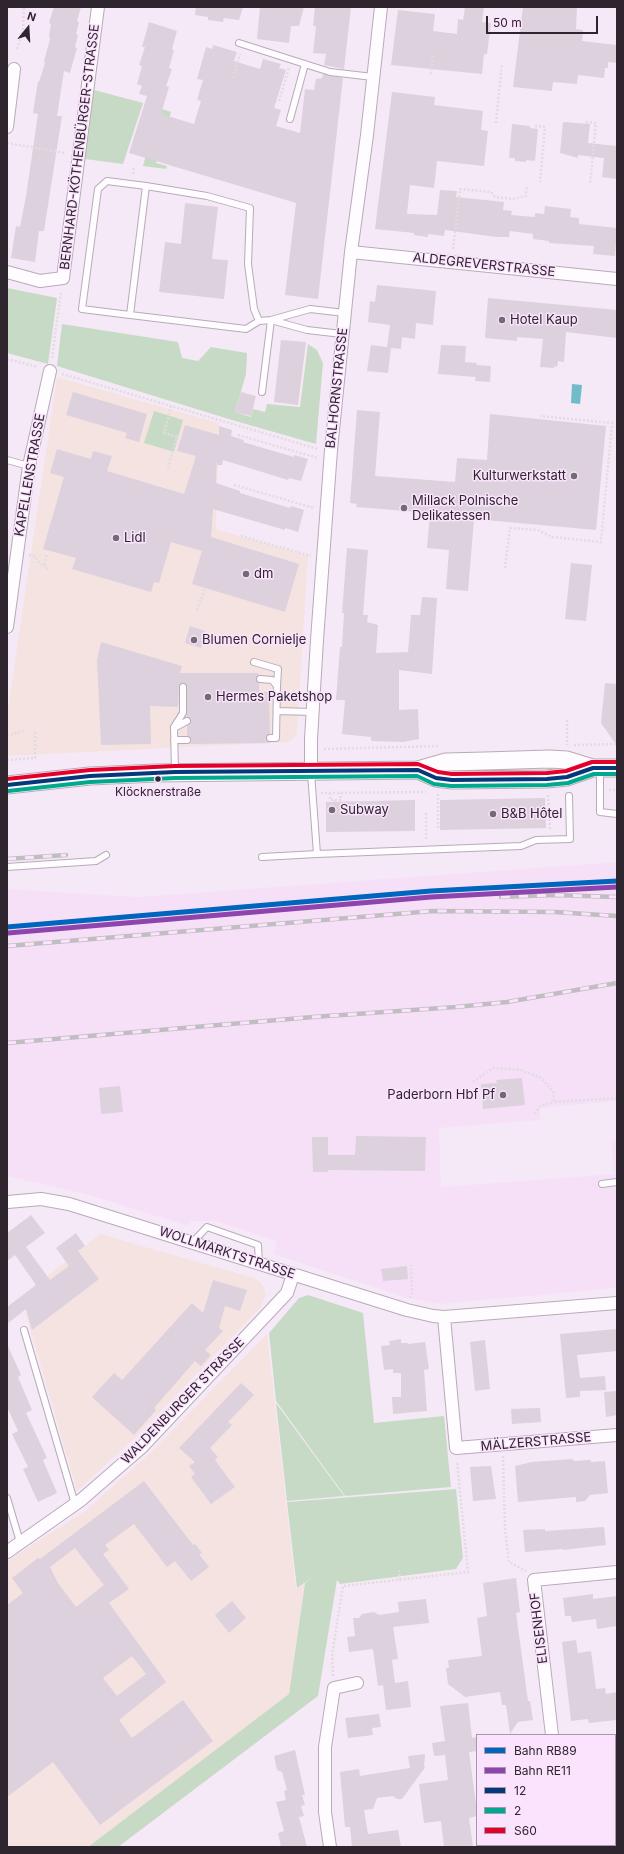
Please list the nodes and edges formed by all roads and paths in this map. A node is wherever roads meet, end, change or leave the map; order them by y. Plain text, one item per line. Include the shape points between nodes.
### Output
1 (24, 7) edge
2 (98, 7) edge
3 (382, 7) edge
4 (241, 43) joint
5 (17, 49) dead end
6 (433, 55) dead end
7 (291, 60) junction
8 (502, 63) dead end
9 (305, 64) junction
10 (14, 69) dead end
11 (431, 74) dead end
12 (373, 77) junction
13 (233, 78) dead end
14 (279, 101) dead end
15 (290, 119) dead end
16 (586, 122) dead end
17 (496, 123) dead end
18 (535, 126) dead end
19 (7, 127) edge
20 (7, 143) edge
21 (79, 155) junction
22 (540, 182) dead end
23 (590, 184) dead end
24 (146, 186) junction
25 (527, 186) dead end
26 (351, 252) junction
27 (452, 262) junction
28 (7, 272) edge
29 (62, 278) junction
30 (617, 279) edge
31 (345, 313) junction
32 (130, 315) junction
33 (271, 320) junction
34 (259, 321) junction
35 (342, 334) junction
36 (7, 359) edge
37 (35, 367) dead end
38 (53, 368) junction
39 (262, 392) dead end
40 (171, 406) junction
41 (540, 416) dead end
42 (238, 435) dead end
43 (330, 455) junction
44 (7, 460) edge
45 (29, 466) junction
46 (168, 468) dead end
47 (234, 485) dead end
48 (327, 509) junction
49 (241, 536) dead end
50 (17, 552) junction
51 (47, 553) dead end
52 (323, 559) junction
53 (44, 565) junction
54 (505, 568) dead end
55 (49, 570) dead end
56 (205, 588) dead end
57 (197, 610) dead end
58 (7, 627) edge
59 (254, 662) dead end
60 (260, 680) dead end
61 (277, 686) junction
62 (183, 687) dead end
63 (269, 700) dead end
64 (277, 700) junction
65 (277, 711) junction
66 (313, 712) junction
67 (567, 720) dead end
68 (187, 721) dead end
69 (269, 721) dead end
70 (277, 721) junction
71 (174, 728) junction
72 (26, 730) dead end
73 (35, 730) dead end
74 (7, 736) edge
75 (270, 738) dead end
76 (174, 740) junction
77 (187, 740) dead end
78 (567, 745) dead end
79 (7, 760) edge
80 (596, 768) junction
81 (617, 768) edge
82 (175, 772) junction
83 (311, 772) junction
84 (7, 785) edge
85 (547, 790) dead end
86 (438, 792) dead end
87 (330, 793) dead end
88 (340, 793) dead end
89 (569, 796) dead end
90 (426, 813) dead end
91 (617, 814) edge
92 (438, 828) dead end
93 (550, 840) junction
94 (426, 849) junction
95 (317, 854) junction
96 (106, 855) dead end
97 (262, 857) dead end
98 (7, 867) edge
99 (473, 1082) dead end
100 (617, 1098) edge
101 (554, 1102) junction
102 (535, 1114) dead end
103 (617, 1182) edge
104 (602, 1184) dead end
105 (7, 1205) edge
106 (192, 1243) junction
107 (259, 1264) junction
108 (411, 1265) dead end
109 (293, 1274) junction
110 (410, 1297) dead end
111 (617, 1303) edge
112 (444, 1317) junction
113 (24, 1330) dead end
114 (617, 1435) edge
115 (503, 1444) junction
116 (456, 1448) junction
117 (7, 1498) edge
118 (75, 1504) junction
119 (20, 1542) junction
120 (7, 1552) edge
121 (399, 1570) dead end
122 (617, 1572) edge
123 (400, 1580) junction
124 (534, 1580) junction
125 (357, 1683) dead end
126 (334, 1688) junction
127 (552, 1734) edge
128 (330, 1847) edge

1 - 5 path via 23,31
2 - 21 street, BERNHARD-KÖTHENBÜRGER-STRASSE
3 - 12 street, BALHORNSTRASSE
4 - 7 lane
4 - 13 path
6 - 11 path
7 - 9 lane
7 - 14 path
8 - 17 path
9 - 12 lane via 330,72
9 - 15 lane
10 - 19 street
12 - 26 street, BALHORNSTRASSE
16 - 23 path via 596,123
18 - 22 path via 545,127
20 - 21 path
21 - 29 street, BERNHARD-KÖTHENBÜRGER-STRASSE
24 - 32 lane
24 - 32 lane via 107,181 98,189 82,309
24 - 34 lane via 207,196 250,208 248,264 254,309
25 - 27 path via 526,196 513,199 495,197 491,192 460,189
26 - 27 street, ALDEGREVERSTRASSE
26 - 31 street, BALHORNSTRASSE
27 - 30 street, ALDEGREVERSTRASSE
28 - 29 street, BERNHARD-KÖTHENBÜRGER-STRASSE via 40,281
29 - 38 path
31 - 33 lane via 310,310
31 - 35 street, BALHORNSTRASSE
32 - 34 lane via 246,329
33 - 34 lane
33 - 35 lane via 307,330
33 - 39 lane
35 - 43 street, BALHORNSTRASSE
36 - 37 path
38 - 40 path
38 - 45 street, KAPELLENSTRASSE via 35,432
40 - 43 path
40 - 46 path via 164,433 178,437
41 - 54 path via 612,423 601,542 552,537 538,530 510,528
42 - 43 path via 319,459
43 - 48 street, BALHORNSTRASSE
44 - 45 lane
45 - 50 street, KAPELLENSTRASSE
47 - 48 path via 312,508
48 - 52 street, BALHORNSTRASSE
49 - 52 path
50 - 53 path via 35,556 40,564
50 - 58 street, KAPELLENSTRASSE
51 - 53 path
52 - 66 street, BALHORNSTRASSE
53 - 55 path
56 - 57 path
59 - 61 lane via 278,669
60 - 61 lane via 272,680
61 - 64 lane
62 - 71 lane via 183,714
63 - 64 lane
64 - 65 lane
65 - 66 lane
65 - 70 lane
66 - 83 street, BALHORNSTRASSE
67 - 78 path
68 - 71 lane
69 - 70 lane
70 - 75 lane via 276,738
71 - 76 lane
72 - 74 path
73 - 79 path via 35,758
76 - 77 lane
76 - 82 lane
80 - 81 main road
80 - 83 main road via 566,760 549,759 446,762 418,770
80 - 91 lane via 600,812
82 - 83 main road
82 - 84 main road via 90,776
83 - 95 lane
85 - 93 path
86 - 92 path
87 - 88 path via 330,800 335,801 340,800
89 - 93 lane via 570,839
90 - 94 path
93 - 94 lane via 536,840 521,846
94 - 95 lane
95 - 97 lane
96 - 98 lane via 96,861
99 - 101 path via 493,1068 521,1070 541,1078 553,1091
100 - 101 path
101 - 102 path via 540,1106
103 - 104 lane
105 - 106 street, WOLLMARKTSTRASSE via 41,1200 57,1201
106 - 107 street, WOLLMARKTSTRASSE
106 - 107 lane via 207,1227 258,1245
107 - 109 street, WOLLMARKTSTRASSE
108 - 110 path
109 - 112 street, WOLLMARKTSTRASSE via 415,1312
109 - 118 street, WALDENBURGER STRASSE via 287,1293 142,1447
111 - 112 street, WOLLMARKTSTRASSE
112 - 116 street
113 - 118 lane
114 - 115 street, MÄLZERSTRASSE
115 - 116 street, MÄLZERSTRASSE
115 - 124 path via 505,1529 509,1562 524,1569
116 - 123 path via 468,1572
117 - 119 lane
118 - 119 street, WALDENBURGER STRASSE
119 - 120 street, WALDENBURGER STRASSE
121 - 123 path
122 - 124 street, ELISENHOF
123 - 126 path via 343,1586 332,1655
124 - 127 street, ELISENHOF
125 - 126 street
126 - 128 street via 325,1747 325,1812

